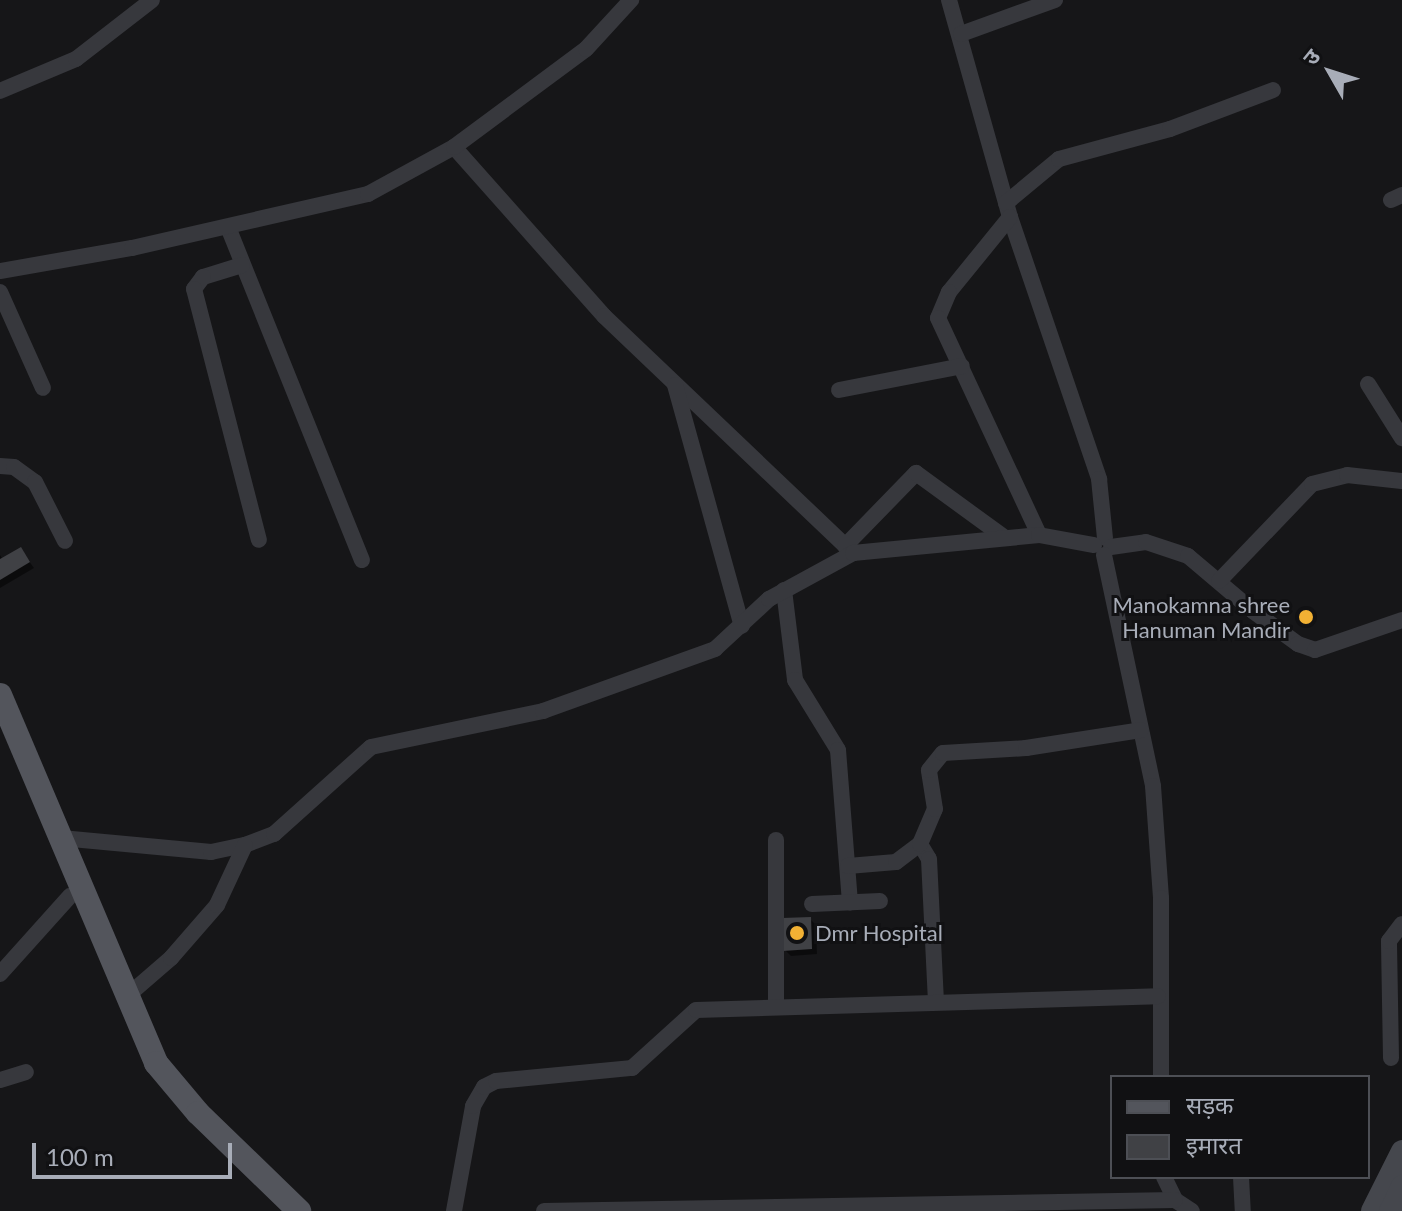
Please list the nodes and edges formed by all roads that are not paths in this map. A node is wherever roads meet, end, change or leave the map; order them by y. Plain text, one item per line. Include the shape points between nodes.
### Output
1 (152, 0) edge
2 (615, 0) edge
3 (631, 0) edge
4 (949, 0) edge
5 (1055, 0) edge
6 (615, 18) junction
7 (961, 34) junction
8 (1273, 90) dead end
9 (0, 91) edge
10 (454, 147) junction
11 (1008, 210) junction
12 (228, 227) junction
13 (242, 265) junction
14 (0, 271) edge
15 (0, 292) edge
16 (962, 366) junction
17 (674, 383) junction
18 (1368, 384) dead end
19 (43, 388) dead end
20 (839, 390) dead end
21 (1402, 438) edge
22 (0, 466) edge
23 (1402, 481) edge
24 (1039, 535) junction
25 (1005, 538) junction
26 (259, 540) dead end
27 (65, 541) dead end
28 (1103, 546) junction
29 (849, 550) junction
30 (362, 560) dead end
31 (1219, 581) junction
32 (784, 590) junction
33 (1402, 620) edge
34 (742, 626) junction
35 (0, 695) edge
36 (4, 724) edge
37 (1141, 730) junction
38 (61, 838) junction
39 (776, 840) dead end
40 (920, 844) junction
41 (245, 845) junction
42 (848, 866) junction
43 (70, 896) junction
44 (880, 901) dead end
45 (850, 903) junction
46 (812, 904) dead end
47 (1402, 924) edge
48 (21, 950) junction
49 (0, 957) edge
50 (0, 974) edge
51 (1158, 996) junction
52 (126, 997) junction
53 (936, 1001) junction
54 (776, 1005) junction
55 (1391, 1058) dead end
56 (26, 1072) dead end
57 (1161, 1075) edge
58 (0, 1080) edge
59 (1402, 1151) edge
60 (1165, 1179) edge
61 (1241, 1179) edge
62 (1402, 1186) edge
63 (1175, 1200) junction
64 (1097, 1207) edge
65 (875, 1209) edge
66 (637, 1210) edge
67 (277, 1211) edge
68 (299, 1211) edge
69 (454, 1211) edge
70 (544, 1211) edge
71 (1192, 1211) edge
72 (1243, 1211) edge
73 (1372, 1211) edge
74 (1390, 1211) edge

1 - 9 street via 76,59
2 - 6 street
3 - 6 street
4 - 7 street
5 - 7 street
6 - 10 street via 586,49
7 - 11 street
8 - 11 street via 1170,129 1059,159
10 - 12 street via 368,194
10 - 17 street via 604,316
11 - 16 street via 943,303 941,330
11 - 28 street via 1099,479
12 - 13 street
12 - 14 street
13 - 26 street via 203,277 194,289
13 - 30 street
15 - 19 street
16 - 20 street
16 - 24 street
17 - 29 street
17 - 34 street
18 - 21 street
22 - 27 street via 14,467 35,482
23 - 31 street via 1347,475 1312,484
24 - 25 street
24 - 28 street
25 - 29 street
25 - 29 street via 916,473
28 - 31 street via 1133,541 1164,545
28 - 37 street
29 - 32 street
31 - 33 street via 1298,644 1315,650
32 - 34 street
32 - 42 street via 795,680 838,750
34 - 41 street via 715,649 599,694 371,747 274,834
35 - 36 main road
36 - 38 main road
36 - 43 main road
37 - 40 street via 1026,748 943,753 929,770 935,809
37 - 51 street via 1153,786 1160,882
38 - 41 street via 211,852
38 - 52 main road
39 - 54 street
40 - 42 street via 896,862
40 - 53 street via 929,859
41 - 52 street via 203,923
42 - 45 street
43 - 48 street
43 - 67 main road via 139,1060 174,1108
44 - 45 street
45 - 46 street
47 - 55 street via 1389,941
48 - 49 street
48 - 50 street
51 - 53 street
51 - 57 street
52 - 68 main road via 156,1063 175,1089
53 - 54 street
54 - 69 street via 696,1010 632,1068 496,1081 484,1087 473,1106
56 - 58 street
59 - 73 main road
60 - 63 street
61 - 72 street
62 - 74 main road
63 - 64 street
63 - 71 street
64 - 65 street
65 - 66 street
66 - 70 street

